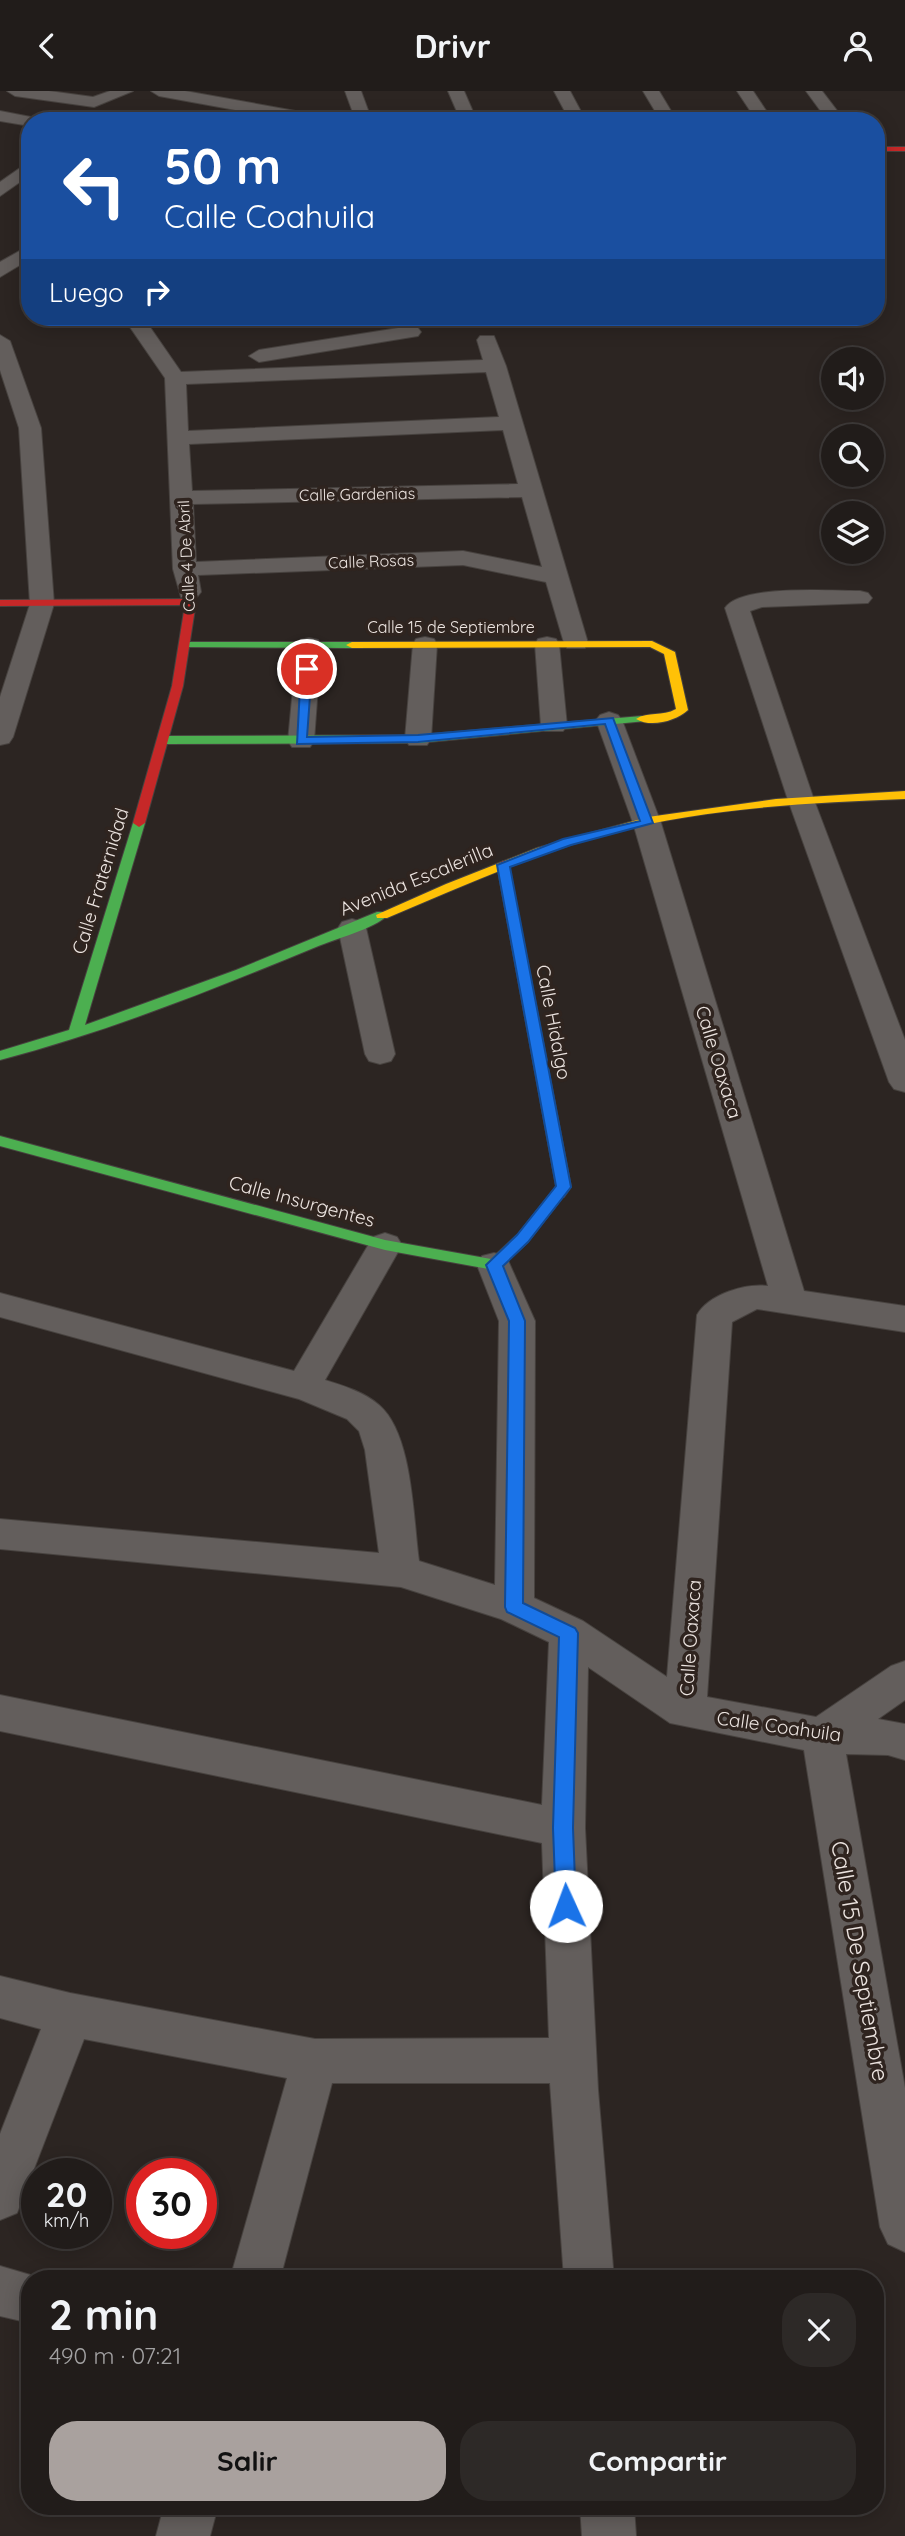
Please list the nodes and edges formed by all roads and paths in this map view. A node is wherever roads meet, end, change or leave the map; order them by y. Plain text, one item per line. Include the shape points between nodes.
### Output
1 (15, 91) edge
2 (159, 91) edge
3 (353, 91) edge
4 (456, 91) edge
5 (562, 91) edge
6 (651, 91) edge
7 (745, 91) edge
8 (814, 91) edge
9 (127, 99) edge
10 (248, 106) edge
11 (278, 112) edge
12 (361, 112) edge
13 (465, 112) edge
14 (573, 112) edge
15 (663, 112) edge
16 (759, 112) edge
17 (830, 112) edge
18 (0, 117) edge
19 (21, 120) edge
20 (885, 149) edge
21 (905, 149) edge
22 (21, 174) edge
23 (0, 191) edge
24 (21, 256) edge
25 (0, 271) edge
26 (139, 326) edge
27 (411, 332) dead end
28 (487, 340) dead end
29 (0, 341) edge
30 (496, 366) junction
31 (174, 374) junction
32 (510, 423) junction
33 (180, 437) junction
34 (531, 490) junction
35 (183, 498) junction
36 (185, 569) junction
37 (555, 577) junction
38 (860, 598) dead end
39 (191, 602) junction
40 (0, 603) edge
41 (42, 604) junction
42 (576, 643) junction
43 (425, 644) junction
44 (547, 644) junction
45 (187, 645) junction
46 (309, 645) junction
47 (609, 720) junction
48 (554, 726) junction
49 (0, 737) edge
50 (418, 739) junction
51 (164, 740) junction
52 (301, 741) junction
53 (905, 795) edge
54 (802, 800) junction
55 (647, 823) junction
56 (503, 865) junction
57 (352, 927) junction
58 (75, 1034) junction
59 (380, 1053) dead end
60 (0, 1056) edge
61 (903, 1070) edge
62 (0, 1141) edge
63 (385, 1245) junction
64 (494, 1265) junction
65 (790, 1301) junction
66 (0, 1305) edge
67 (905, 1319) edge
68 (303, 1387) junction
69 (0, 1534) edge
70 (401, 1571) junction
71 (514, 1607) junction
72 (569, 1633) junction
73 (905, 1678) edge
74 (685, 1711) junction
75 (0, 1713) edge
76 (822, 1736) junction
77 (905, 1742) edge
78 (563, 1828) junction
79 (0, 1997) edge
80 (70, 2015) junction
81 (314, 2060) junction
82 (572, 2060) junction
83 (0, 2196) edge
84 (905, 2227) edge
85 (258, 2270) edge
86 (588, 2270) edge
87 (0, 2291) edge
88 (21, 2296) edge
89 (189, 2515) edge
90 (608, 2515) edge
91 (183, 2536) edge
92 (609, 2536) edge

1 - 9 street via 94,102
2 - 10 street
3 - 12 street
4 - 13 street
5 - 14 street
6 - 15 street
7 - 16 street
8 - 17 street
10 - 11 street
18 - 19 street
20 - 21 street
22 - 23 street
24 - 25 street
26 - 31 street
27 - 31 street
28 - 30 street
29 - 41 street via 30,428
30 - 31 street
30 - 32 street
31 - 33 street, Calle 4 De Abril
32 - 33 street
32 - 34 street
33 - 35 street, Calle 4 De Abril
34 - 35 street, Calle Gardenias
34 - 37 street
35 - 36 street, Calle 4 De Abril
36 - 37 street, Calle Rosas via 463,558
36 - 39 street, Calle 4 De Abril
37 - 42 street
38 - 54 street via 759,600 737,608
39 - 41 street
39 - 45 street, Calle 4 De Abril
40 - 41 street
41 - 49 street
42 - 44 street
42 - 47 street via 652,644 669,652 682,710 669,718
43 - 44 street, Calle 15 de Septiembre
43 - 46 street, Calle 15 de Septiembre
43 - 50 street
44 - 48 street
45 - 46 street, Calle 15 de Septiembre
45 - 51 street, Calle 4 De Abril
46 - 52 street
47 - 48 street
47 - 55 street, Calle Oaxaca
48 - 50 street
50 - 52 street
51 - 52 street
51 - 58 street, Calle Fraternidad
53 - 54 street, Avenida Escalerilla
54 - 55 street, Avenida Escalerilla via 677,815
54 - 61 street
55 - 56 street, Avenida Escalerilla via 567,842
55 - 65 street, Calle Oaxaca
56 - 57 street, Avenida Escalerilla
56 - 64 street, Calle Hidalgo via 564,1187 523,1238
57 - 58 street, Avenida Escalerilla
57 - 59 street
58 - 60 street, Avenida Escalerilla
62 - 63 street, Calle Insurgentes
63 - 64 street, Calle Insurgentes
63 - 68 street
64 - 71 street via 517,1321
65 - 67 street
65 - 74 street, Calle Oaxaca via 753,1296 715,1315
66 - 68 street
68 - 70 street via 349,1403 375,1423
69 - 70 street, Calle Coahuila
70 - 71 street, Calle Coahuila
71 - 72 street, Calle Coahuila
72 - 74 street, Calle Coahuila
72 - 78 street
73 - 76 street
74 - 76 street, Calle Coahuila
75 - 78 street
76 - 77 street, Calle Coahuila via 888,1737
76 - 84 street, Calle 15 De Septiembre
78 - 82 street
79 - 80 street
80 - 81 street
80 - 83 street
81 - 82 street
81 - 85 street
82 - 86 street
87 - 88 street
89 - 91 street
90 - 92 street

